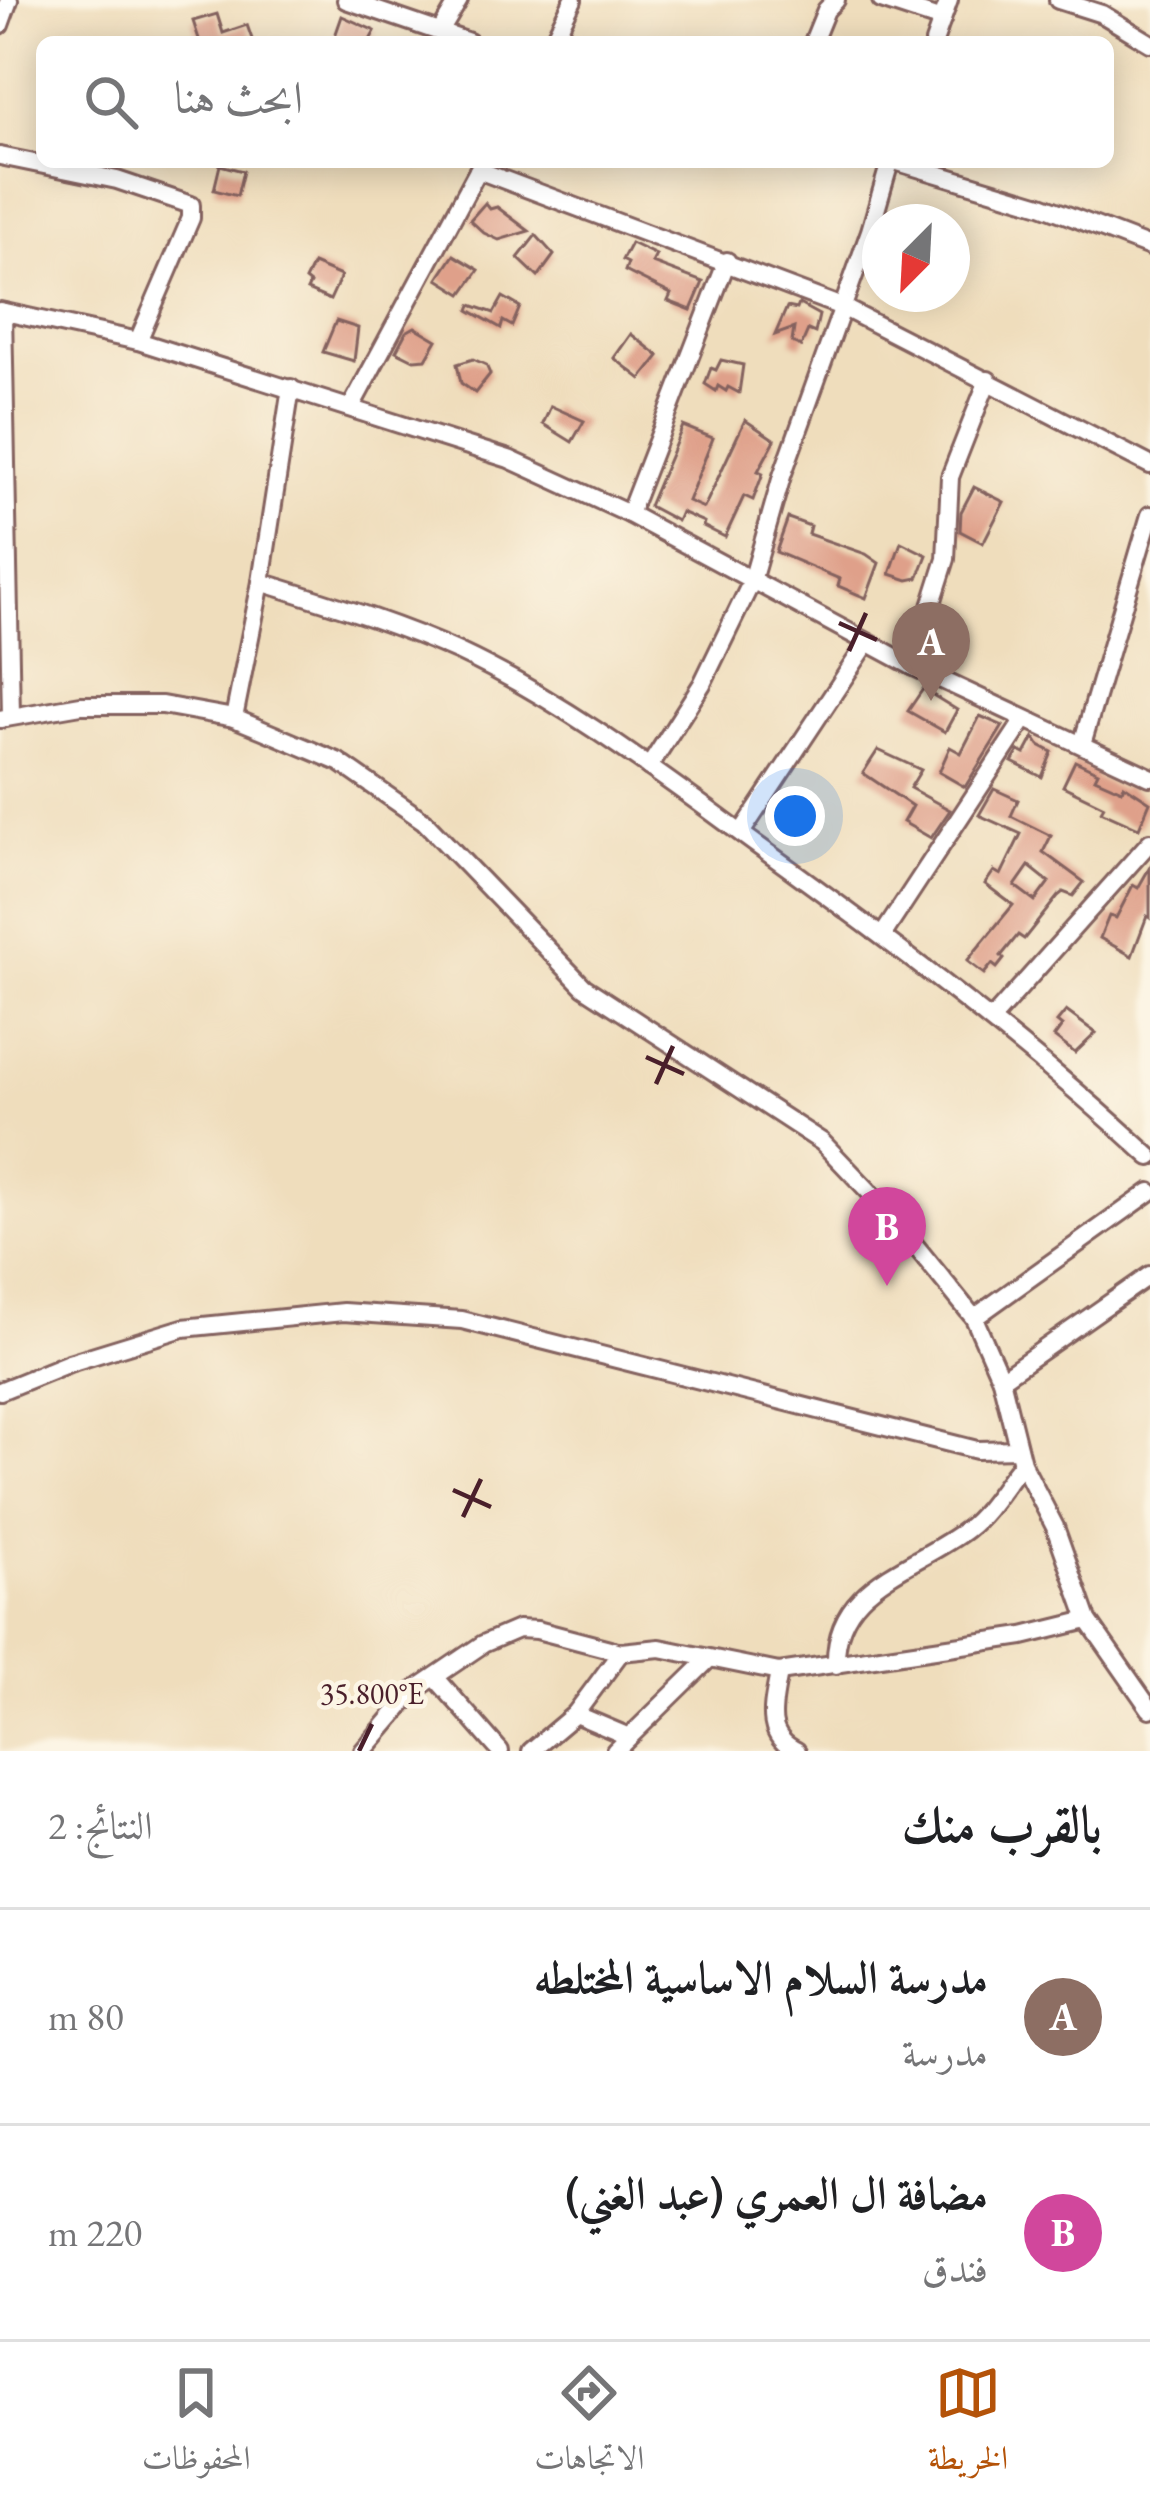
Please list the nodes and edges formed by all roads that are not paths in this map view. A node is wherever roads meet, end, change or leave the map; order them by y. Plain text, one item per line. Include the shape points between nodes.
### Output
1 (10, 0) edge
2 (346, 0) edge
3 (459, 0) edge
4 (573, 0) edge
5 (836, 0) edge
6 (881, 0) edge
7 (949, 0) edge
8 (1058, 0) edge
9 (942, 20) junction
10 (0, 25) edge
11 (440, 32) junction
12 (452, 36) edge
13 (555, 36) edge
14 (815, 36) edge
15 (936, 36) edge
16 (1150, 43) edge
17 (0, 155) edge
18 (36, 163) edge
19 (61, 168) edge
20 (479, 168) edge
21 (485, 168) edge
22 (892, 168) edge
23 (914, 168) edge
24 (1150, 247) edge
25 (727, 261) junction
26 (842, 307) junction
27 (2, 312) edge
28 (138, 341) junction
29 (988, 380) junction
30 (291, 388) junction
31 (351, 407) junction
32 (1150, 465) edge
33 (629, 514) junction
34 (1150, 515) edge
35 (752, 581) junction
36 (261, 582) junction
37 (867, 644) junction
38 (912, 666) junction
39 (6, 717) edge
40 (234, 718) junction
41 (1024, 720) junction
42 (1082, 745) junction
43 (650, 767) junction
44 (1150, 777) edge
45 (741, 833) junction
46 (1150, 842) edge
47 (882, 936) junction
48 (992, 1019) junction
49 (1150, 1157) edge
50 (1150, 1192) edge
51 (1149, 1276) edge
52 (974, 1318) junction
53 (1001, 1379) junction
54 (0, 1391) edge
55 (1020, 1456) junction
56 (1088, 1620) junction
57 (621, 1652) junction
58 (710, 1659) junction
59 (836, 1666) junction
60 (779, 1672) junction
61 (436, 1677) junction
62 (1150, 1708) edge
63 (575, 1714) junction
64 (627, 1736) junction
65 (363, 1751) edge
66 (500, 1751) edge
67 (531, 1751) edge
68 (615, 1751) edge
69 (797, 1751) edge

1 - 10 street
2 - 11 street
3 - 11 street
4 - 13 street
5 - 14 street
6 - 9 street
7 - 9 street
8 - 16 street
9 - 15 street
11 - 12 street
17 - 18 street
19 - 28 street via 191,205
20 - 31 street
21 - 25 street
22 - 26 street
23 - 24 street
25 - 26 street
25 - 33 street
26 - 29 street
26 - 35 street
27 - 28 street
27 - 39 street
28 - 30 street
29 - 32 street
29 - 38 street via 952,469 946,559
30 - 31 street
30 - 36 street
31 - 33 street via 474,446
33 - 35 street
34 - 42 street
35 - 37 street
35 - 43 street
36 - 40 street
36 - 43 street via 461,653
37 - 38 street
37 - 45 street
38 - 41 street
39 - 40 street via 121,702
40 - 52 street via 339,762 391,794 584,987 822,1142
41 - 42 street
41 - 47 street
42 - 44 street
43 - 45 street
45 - 47 street
46 - 48 street
47 - 48 street
48 - 49 street
50 - 52 street
51 - 53 street
52 - 53 street
53 - 55 street
54 - 55 street via 172,1330 331,1313 411,1314
55 - 56 street
55 - 59 street via 966,1530 861,1595
56 - 59 street
56 - 62 street
57 - 58 street via 660,1648
57 - 61 street via 518,1629
57 - 63 street
58 - 60 street
58 - 64 street
59 - 60 street
60 - 69 street via 773,1728
61 - 65 street via 407,1697
61 - 66 street
63 - 64 street
63 - 67 street
64 - 68 street

